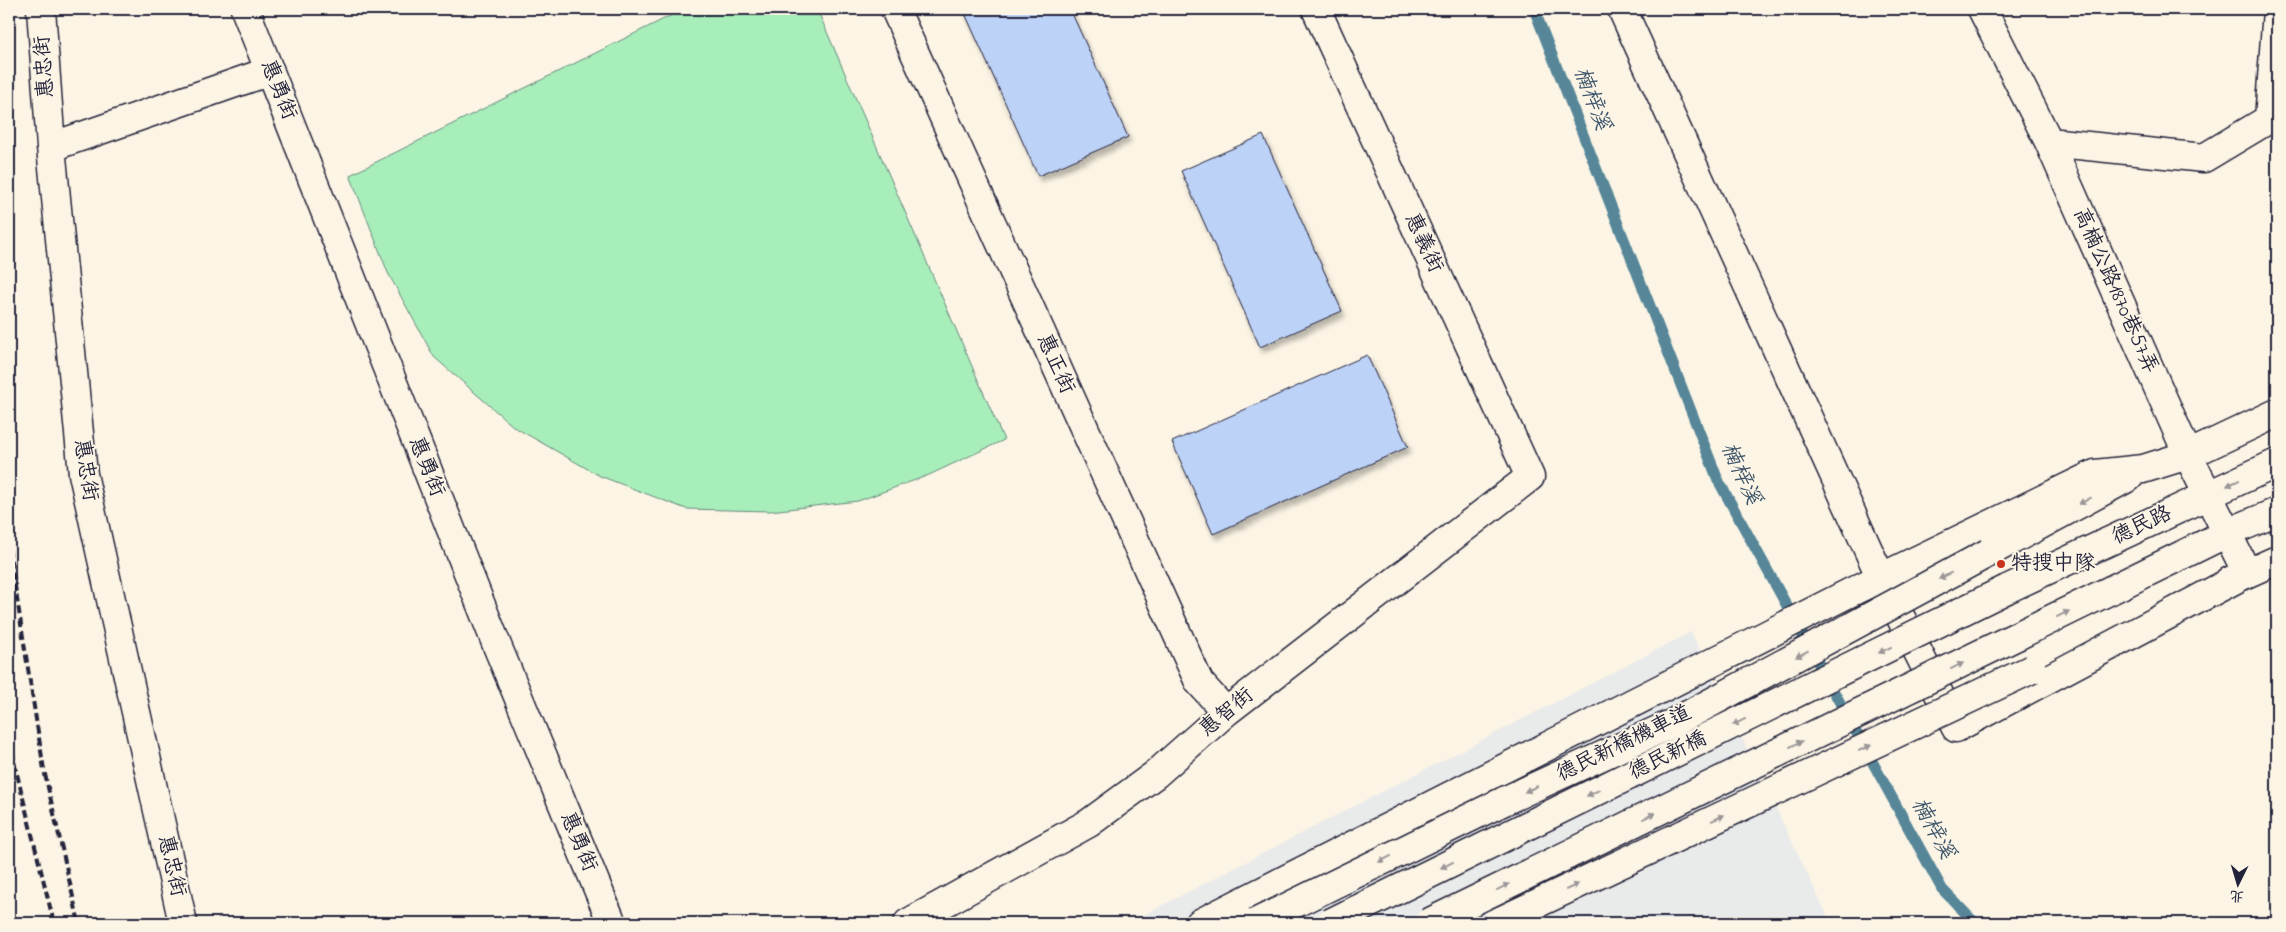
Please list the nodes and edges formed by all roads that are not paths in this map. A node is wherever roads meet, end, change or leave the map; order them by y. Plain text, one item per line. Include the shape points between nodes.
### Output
1 (41, 9) edge
2 (245, 9) edge
3 (895, 9) edge
4 (1316, 9) edge
5 (1622, 9) edge
6 (1982, 9) edge
7 (2277, 10) edge
8 (270, 71) junction
9 (2049, 142) junction
10 (51, 147) junction
11 (2277, 413) edge
12 (2188, 456) junction
13 (2277, 463) edge
14 (2143, 469) junction
15 (1530, 477) joint
16 (2208, 495) junction
17 (2277, 512) edge
18 (2228, 533) junction
19 (2277, 560) edge
20 (2247, 573) junction
21 (1881, 578) junction
22 (2007, 589) joint
23 (1226, 712) junction
24 (183, 923) edge
25 (612, 923) edge
26 (908, 923) edge
27 (1200, 923) edge
28 (1255, 923) edge
29 (1330, 923) edge
30 (1428, 923) edge
31 (1496, 923) edge

1 - 10 street, 惠忠街
2 - 8 street, 惠勇街
3 - 23 street, 惠正街 via 1199,682
4 - 15 street, 惠義街
5 - 21 street
6 - 9 street, 高楠公路1870巷57弄
7 - 9 street via 2269,119 2204,158
8 - 10 street
8 - 25 street, 惠勇街 via 498,648
9 - 12 street, 高楠公路1870巷57弄
10 - 24 street, 惠忠街 via 83,474
11 - 12 street
12 - 14 street
12 - 16 street, 高楠公路1870巷57弄
13 -> 16 street, 德民路
14 - 21 street via 2095,474
14 -> 28 street, 德民新橋機車道, bridge via 1673,723 1504,801
15 - 23 street, 惠智街
16 - 18 street, 高楠公路1870巷57弄
16 - 22 street, 德民路
17 - 18 street, 德民路
18 - 20 street, 高楠公路1870巷57弄
30 -> 18 street, 德民路, bridge
19 - 20 street
20 - 21 street via 1956,728
31 -> 20 street, bridge via 2032,669
21 - 27 street
22 -> 29 street, 德民新橋, bridge
23 - 26 street, 惠智街 via 1156,774 1089,823

